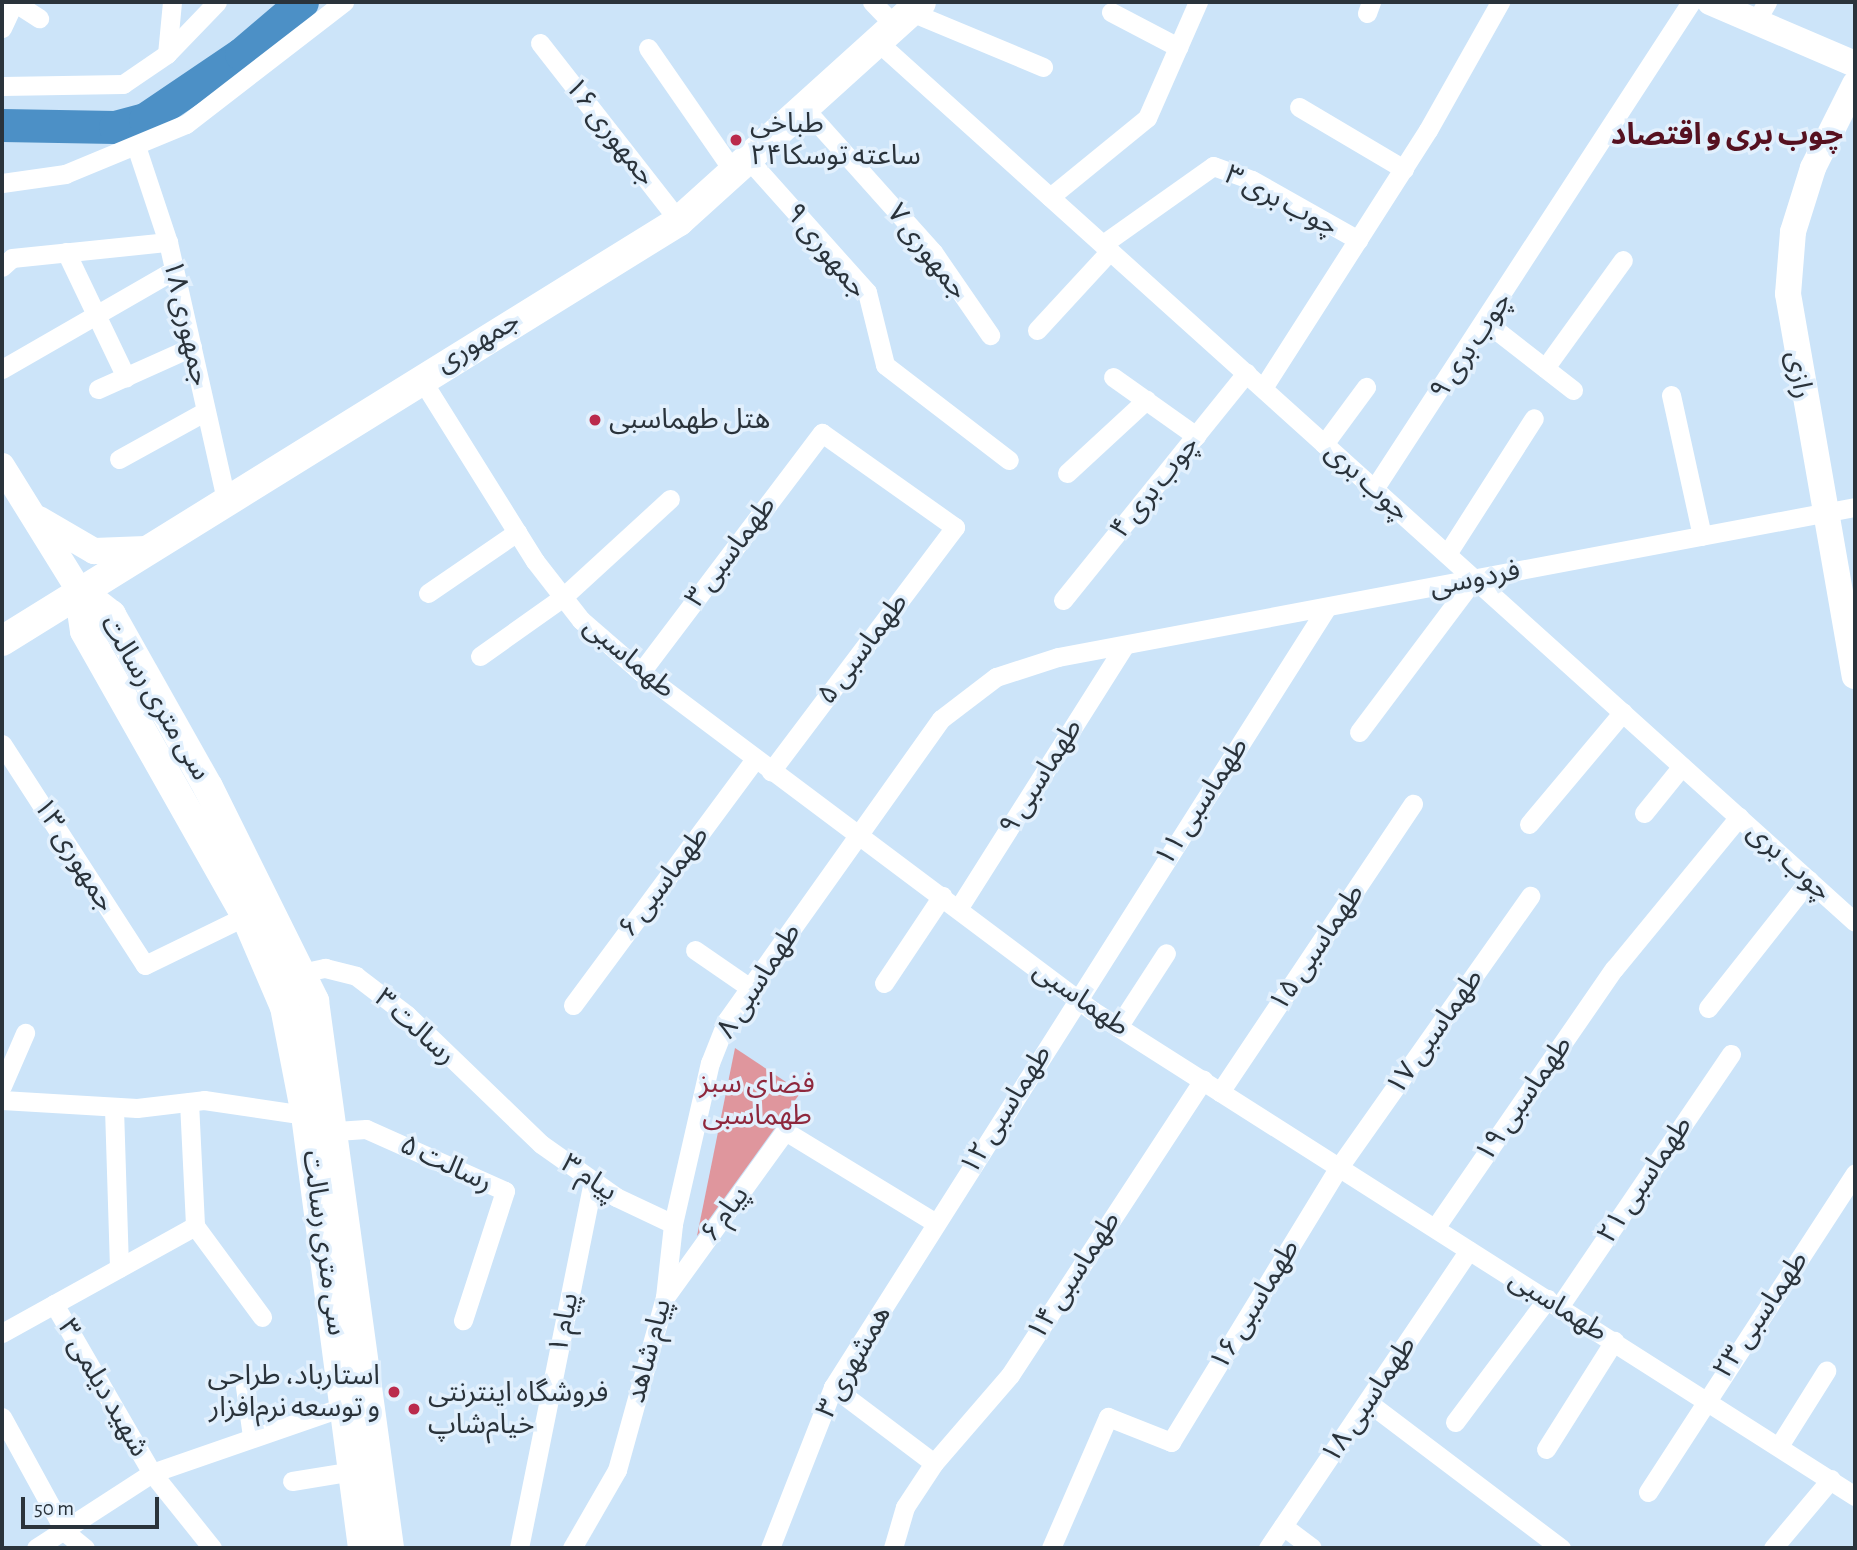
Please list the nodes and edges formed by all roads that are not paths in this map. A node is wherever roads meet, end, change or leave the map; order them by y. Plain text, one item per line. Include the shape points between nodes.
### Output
1 (14, 2) edge
2 (172, 2) edge
3 (217, 2) edge
4 (344, 2) edge
5 (872, 2) edge
6 (1198, 2) edge
7 (1500, 2) edge
8 (1691, 2) edge
9 (1710, 2) edge
10 (1761, 11) edge
11 (1111, 12) dead end
12 (39, 18) dead end
13 (902, 21) edge
14 (2, 28) edge
15 (540, 43) dead end
16 (1178, 47) junction
17 (648, 48) dead end
18 (167, 54) junction
19 (1855, 64) edge
20 (1043, 67) dead end
21 (1855, 84) edge
22 (2, 86) edge
23 (1299, 107) dead end
24 (805, 109) junction
25 (137, 149) junction
26 (741, 166) junction
27 (1404, 169) junction
28 (2, 183) edge
29 (1050, 197) junction
30 (679, 221) junction
31 (1358, 240) junction
32 (168, 242) junction
33 (1106, 248) junction
34 (66, 252) junction
35 (1623, 260) dead end
36 (7, 262) edge
37 (174, 270) junction
38 (96, 315) junction
39 (1487, 323) junction
40 (1037, 330) dead end
41 (990, 335) dead end
42 (191, 347) junction
43 (1545, 368) junction
44 (2, 369) edge
45 (1246, 373) junction
46 (126, 377) junction
47 (420, 377) junction
48 (1113, 377) dead end
49 (1366, 387) dead end
50 (1263, 388) junction
51 (98, 389) dead end
52 (1573, 390) dead end
53 (1671, 396) dead end
54 (1146, 400) junction
55 (206, 411) junction
56 (1534, 418) dead end
57 (1196, 436) junction
58 (1324, 444) junction
59 (119, 459) dead end
60 (1009, 460) dead end
61 (2, 466) edge
62 (1067, 473) dead end
63 (1374, 489) junction
64 (670, 499) dead end
65 (226, 500) junction
66 (1855, 507) edge
67 (1825, 513) junction
68 (32, 514) junction
69 (954, 527) joint
70 (517, 532) junction
71 (1702, 536) junction
72 (146, 549) junction
73 (1447, 554) junction
74 (1474, 579) junction
75 (79, 590) junction
76 (428, 593) dead end
77 (563, 597) junction
78 (1063, 600) dead end
79 (1328, 607) junction
80 (2, 641) edge
81 (1125, 645) junction
82 (480, 656) dead end
83 (1855, 668) edge
84 (640, 672) junction
85 (1623, 712) junction
86 (1359, 732) dead end
87 (2, 744) edge
88 (755, 759) junction
89 (1682, 765) junction
90 (771, 771) junction
91 (1413, 804) dead end
92 (1644, 813) dead end
93 (1739, 817) junction
94 (1529, 824) dead end
95 (859, 834) junction
96 (1809, 880) junction
97 (942, 896) junction
98 (1530, 896) dead end
99 (958, 909) junction
100 (246, 916) junction
101 (1855, 922) edge
102 (695, 950) dead end
103 (1166, 953) dead end
104 (301, 973) junction
105 (884, 983) dead end
106 (750, 988) junction
107 (1076, 998) junction
108 (573, 1005) dead end
109 (1708, 1008) dead end
110 (1118, 1027) junction
111 (25, 1033) dead end
112 (1731, 1054) dead end
113 (1203, 1080) junction
114 (2, 1086) edge
115 (1220, 1092) junction
116 (2, 1100) edge
117 (189, 1102) junction
118 (114, 1108) junction
119 (306, 1115) junction
120 (512, 1120) joint
121 (336, 1131) junction
122 (1339, 1167) junction
123 (1855, 1173) edge
124 (593, 1181) junction
125 (936, 1223) junction
126 (673, 1224) junction
127 (195, 1226) junction
128 (1435, 1228) junction
129 (1469, 1250) junction
130 (119, 1268) junction
131 (665, 1297) junction
132 (1553, 1303) junction
133 (54, 1304) junction
134 (348, 1315) junction
135 (262, 1317) dead end
136 (463, 1320) dead end
137 (2, 1333) edge
138 (1614, 1342) junction
139 (1826, 1371) dead end
140 (245, 1387) dead end
141 (833, 1387) junction
142 (1705, 1399) junction
143 (1369, 1403) junction
144 (346, 1406) junction
145 (2, 1416) edge
146 (1455, 1422) dead end
147 (253, 1436) junction
148 (1779, 1446) junction
149 (1546, 1449) dead end
150 (934, 1463) junction
151 (354, 1471) junction
152 (152, 1472) junction
153 (1831, 1479) junction
154 (292, 1481) dead end
155 (1648, 1492) dead end
156 (1855, 1496) edge
157 (1283, 1526) junction
158 (65, 1532) junction
159 (36, 1548) edge
160 (85, 1548) edge
161 (212, 1548) edge
162 (363, 1548) edge
163 (389, 1548) edge
164 (519, 1548) edge
165 (572, 1548) edge
166 (770, 1548) edge
167 (893, 1548) edge
168 (1051, 1548) edge
169 (1268, 1548) edge
170 (1312, 1548) edge
171 (1561, 1548) edge
172 (1773, 1548) edge

1 - 12 street
1 - 14 street
2 - 18 street
3 - 18 street
4 - 25 street via 186,124
5 - 13 street, چوب بری
6 - 16 street
7 - 27 street
8 - 39 street, ۹ چوب بری
9 - 10 main road
10 - 19 main road
11 - 16 street
13 - 20 street
13 - 24 main road, جمهوری
13 - 29 street, چوب بری
15 - 30 street, ۱۶ جمهوری
16 - 29 street via 1147,118
17 - 26 street, ۹ جمهوری
18 - 22 street via 123,84
21 - 67 main road, رازی via 1813,168 1794,232 1788,294
23 - 27 street
24 - 26 main road, جمهوری
24 - 41 street, ۷ جمهوری via 933,252
25 - 28 street via 65,174
25 - 32 street, جمهوری ۱۸
26 - 30 main road, جمهوری
26 - 60 street, ۹ جمهوری via 867,292 884,365
27 - 31 street
29 - 33 street, چوب بری
30 - 47 main road, جمهوری
31 - 33 street, ۳ چوب بری via 1252,180 1213,166
31 - 50 street
32 - 34 street
32 - 37 street, جمهوری ۱۸
33 - 40 street
33 - 45 street, چوب بری
34 - 36 street
34 - 38 street
35 - 43 street
37 - 38 street
37 - 42 street, جمهوری ۱۸
38 - 44 street
38 - 46 street
39 - 43 street
39 - 63 street, ۹ چوب بری
42 - 46 street
42 - 55 street, جمهوری ۱۸
43 - 52 street
45 - 50 street, چوب بری
45 - 57 street, ۴ چوب بری
46 - 51 street
47 - 65 main road, جمهوری
47 - 70 street, طهماسبی
48 - 54 street
49 - 58 street
50 - 58 street, چوب بری
53 - 71 street
54 - 57 street
54 - 62 street
55 - 59 street
55 - 65 street, جمهوری ۱۸
56 - 73 street
57 - 78 street, ۴ چوب بری
58 - 63 street, چوب بری
61 - 68 main road
63 - 73 street, چوب بری
64 - 77 street
65 - 72 main road, جمهوری
66 - 67 street, فردوسی
67 - 71 street, فردوسی
67 - 83 main road, رازی
68 - 72 main road via 94,551
68 - 75 main road
69 - 84 street, ۳ طهماسبی via 822,433
69 - 90 street, ۵ طهماسبی
70 - 76 street
70 - 77 street, طهماسبی
71 - 74 street, فردوسی
72 - 75 main road, جمهوری
73 - 74 street, چوب بری
74 - 79 street, فردوسی
74 - 85 street, چوب بری
74 - 86 street
75 - 80 main road, جمهوری
75 - 100 main road, سی متری رسالت via 85,631
75 - 104 main road, سی متری رسالت via 111,615 208,787
77 - 82 street
77 - 84 street, طهماسبی
79 - 81 street, فردوسی
79 - 107 street, ۱۱ طهماسبی
81 - 95 street, ۸ طهماسبی via 996,677 941,719
81 - 99 street, ۹ طهماسبی
84 - 88 street, طهماسبی
85 - 89 street, چوب بری
85 - 94 street
87 - 100 street, ۱۳ جمهوری via 145,965
88 - 90 street, طهماسبی
88 - 108 street, ۶ طهماسبی
89 - 92 street
89 - 93 street, چوب بری
90 - 95 street, طهماسبی
91 - 115 street, ۱۵ طهماسبی
93 - 96 street, چوب بری
93 - 128 street, ۱۹ طهماسبی via 1614,969
95 - 97 street, طهماسبی
95 - 106 street, ۸ طهماسبی
96 - 101 street, چوب بری
96 - 109 street
97 - 99 street, طهماسبی
97 - 105 street
98 - 122 street, ۱۷ طهماسبی
99 - 107 street, طهماسبی
100 - 119 main road, سی متری رسالت via 285,1007
102 - 106 street
103 - 110 street
104 - 120 street, ۳ رسالت via 325,968 356,976 407,1015
104 - 121 main road, سی متری رسالت via 314,1001
106 - 126 street, ۸ طهماسبی via 727,1020 710,1063
107 - 110 street, طهماسبی
107 - 125 street, ۱۲ طهماسبی
110 - 113 street, طهماسبی
111 - 114 street
112 - 132 street, ۲۱ طهماسبی
113 - 115 street, طهماسبی
113 - 150 street, ۱۴ طهماسبی via 1010,1374
115 - 122 street, طهماسبی
116 - 118 street
117 - 118 street
117 - 119 street
117 - 127 street
118 - 130 street
119 - 134 main road, سی متری رسالت
120 - 124 street, ۳ پیام
121 - 134 main road, سی متری رسالت
121 - 136 street, ۵ رسالت via 366,1129 505,1191
122 - 128 street, طهماسبی
122 - 168 street, ۱۶ طهماسبی via 1171,1442 1108,1417
123 - 142 street, ۲۳ طهماسبی
124 - 126 street, ۳ پیام
124 - 164 street, ۱ پیام
125 - 131 street, ۶ پیام via 785,1130
125 - 141 street, ۳ همشهری
126 - 131 street, پیام شاهد
127 - 130 street
127 - 135 street
128 - 129 street, طهماسبی
129 - 132 street, طهماسبی
129 - 143 street, ۱۸ طهماسبی
130 - 133 street
131 - 165 street, پیام شاهد via 617,1470
132 - 138 street, طهماسبی
132 - 146 street, ۲۱ طهماسبی
133 - 137 street
133 - 152 street, شهید دیلمی ۳
134 - 144 main road, سی متری رسالت
134 - 163 main road, سی متری رسالت
138 - 142 street, طهماسبی
138 - 149 street
139 - 148 street
140 - 147 street
141 - 150 street
141 - 166 street, ۳ همشهری
142 - 148 street, طهماسبی
142 - 155 street, ۲۳ طهماسبی
143 - 157 street, ۱۸ طهماسبی
143 - 171 street
144 - 147 street
144 - 151 main road, سی متری رسالت
145 - 158 street
147 - 152 street
148 - 153 street, طهماسبی
150 - 167 street, ۱۴ طهماسبی via 905,1507
151 - 154 street
151 - 162 main road, سی متری رسالت
152 - 158 street
152 - 161 street, شهید دیلمی ۳
153 - 156 street, طهماسبی
153 - 172 street
157 - 169 street, ۱۸ طهماسبی
157 - 170 street
158 - 159 street
158 - 160 street

